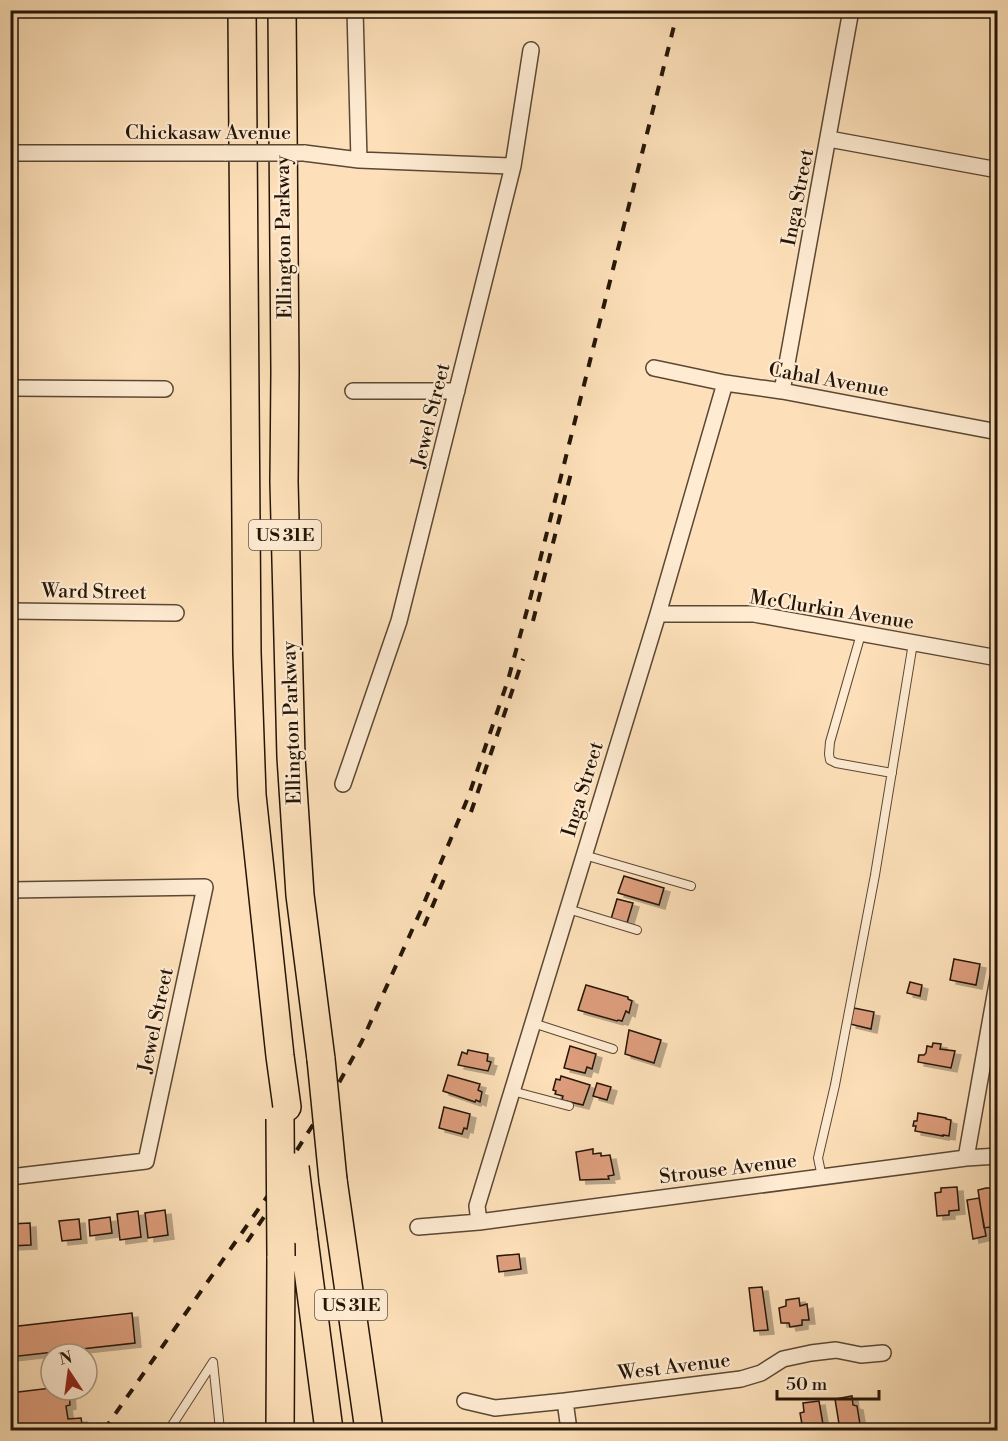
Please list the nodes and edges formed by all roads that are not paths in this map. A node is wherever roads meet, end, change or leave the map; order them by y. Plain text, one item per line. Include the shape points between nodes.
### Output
1 (242, 10) edge
2 (282, 10) edge
3 (355, 10) edge
4 (851, 10) edge
5 (531, 50) dead end
6 (829, 139) junction
7 (10, 153) edge
8 (359, 160) junction
9 (513, 166) junction
10 (998, 170) edge
11 (654, 368) dead end
12 (725, 383) junction
13 (10, 388) edge
14 (165, 389) dead end
15 (353, 391) dead end
16 (457, 391) junction
17 (782, 391) junction
18 (998, 432) edge
19 (10, 611) edge
20 (176, 613) dead end
21 (658, 614) junction
22 (861, 634) junction
23 (913, 643) junction
24 (998, 658) edge
25 (892, 773) junction
26 (343, 784) dead end
27 (584, 855) junction
28 (691, 886) dead end
29 (10, 890) edge
30 (568, 909) junction
31 (637, 930) dead end
32 (998, 978) edge
33 (532, 1023) junction
34 (613, 1049) dead end
35 (512, 1091) junction
36 (569, 1106) dead end
37 (284, 1113) junction
38 (998, 1156) edge
39 (966, 1158) junction
40 (10, 1177) edge
41 (822, 1177) junction
42 (479, 1222) junction
43 (418, 1227) dead end
44 (883, 1353) dead end
45 (465, 1401) dead end
46 (565, 1401) junction
47 (169, 1431) edge
48 (220, 1431) edge
49 (280, 1431) edge
50 (329, 1431) edge
51 (369, 1431) edge
52 (569, 1431) edge

1 - 37 highway, Ellington Parkway / US 31E via 247,653 252,795
2 - 51 highway, Ellington Parkway / US 31E, bridge via 284,482 291,757 300,895 333,1180
3 - 8 street
4 - 6 street, Inga Street
5 - 9 street, Jewel Street
6 - 10 street
6 - 17 street, Inga Street
7 - 8 street, Chickasaw Avenue, bridge via 304,153
8 - 9 street, Chickasaw Avenue
9 - 16 street, Jewel Street
11 - 12 street, Cahal Avenue
12 - 17 street, Cahal Avenue
12 - 21 street, Inga Street
13 - 14 street
15 - 16 street
16 - 26 street, Jewel Street via 399,621
17 - 18 street, Cahal Avenue
19 - 20 street, Ward Street
21 - 22 street, McClurkin Avenue via 754,614
21 - 27 street, Inga Street
22 - 23 street, McClurkin Avenue
22 - 25 lane via 828,754 837,763
23 - 24 street, McClurkin Avenue
23 - 25 lane
25 - 41 lane via 818,1158
27 - 28 lane
27 - 30 street, Inga Street
29 - 40 street, Jewel Street via 206,887 146,1161
30 - 31 lane
30 - 33 street, Inga Street
32 - 39 street
33 - 34 lane
33 - 35 street, Inga Street
35 - 36 lane
35 - 42 street, Inga Street via 477,1206
37 - 49 highway, bridge
37 - 50 highway, US 31E, bridge
38 - 39 street, Strouse Avenue
39 - 41 street, Strouse Avenue
41 - 42 street, Strouse Avenue
42 - 43 street, Strouse Avenue
44 - 46 street, West Avenue via 811,1353 783,1359 741,1379
45 - 46 street, West Avenue via 495,1408
46 - 52 street
47 - 48 lane via 213,1362

